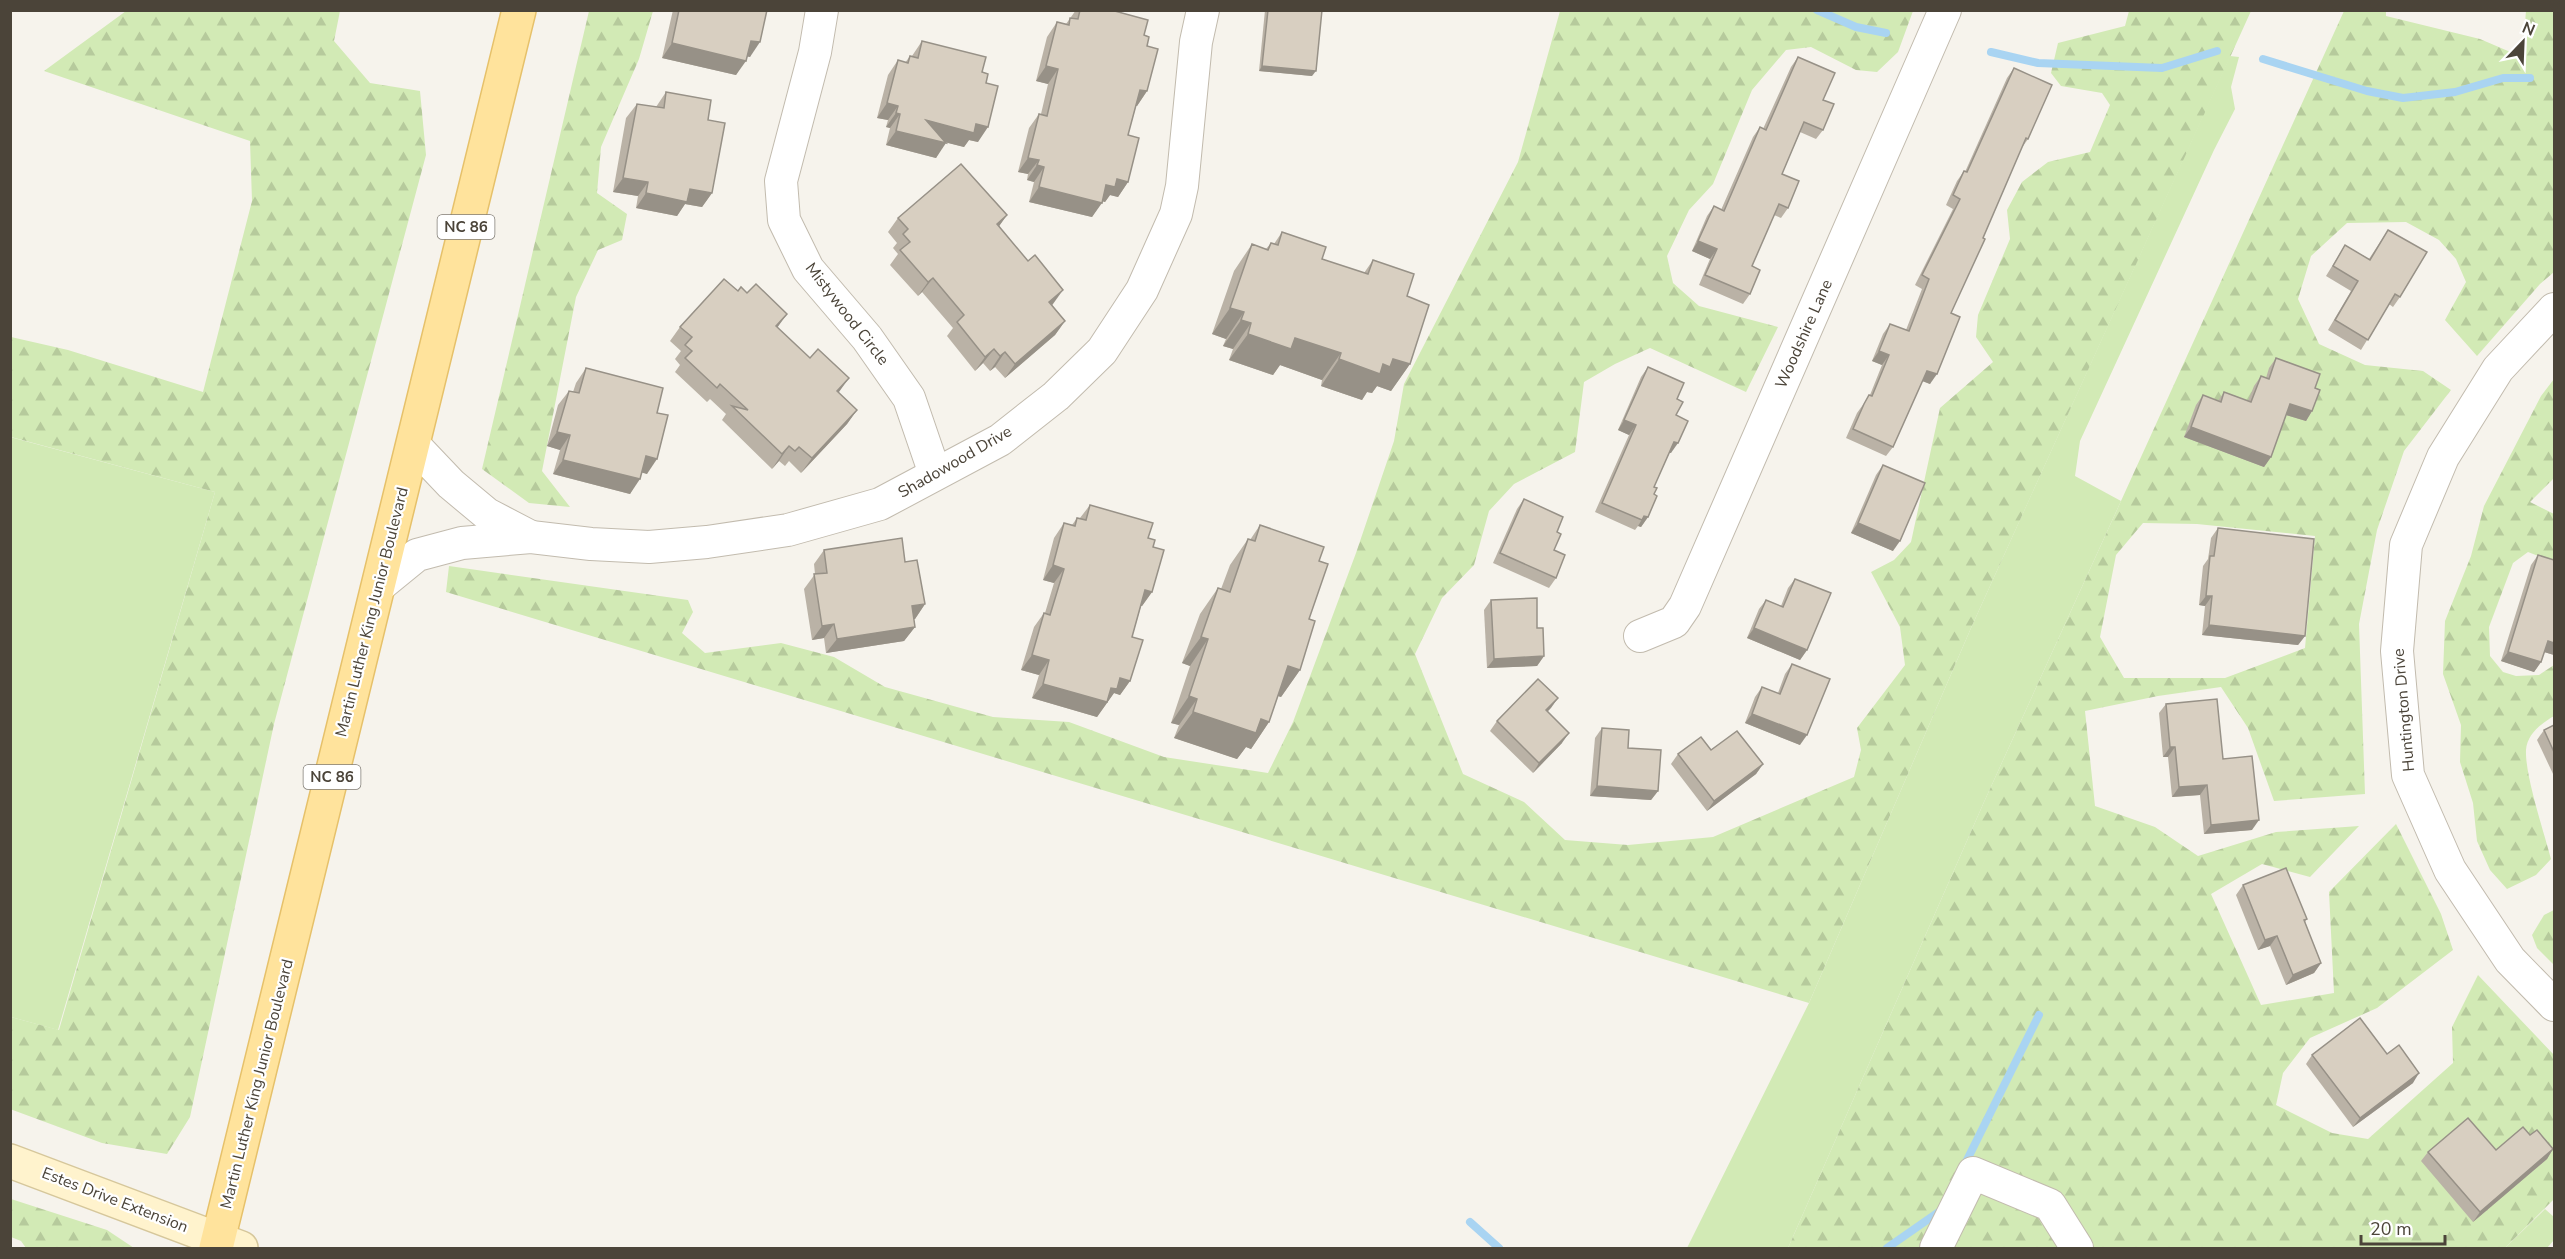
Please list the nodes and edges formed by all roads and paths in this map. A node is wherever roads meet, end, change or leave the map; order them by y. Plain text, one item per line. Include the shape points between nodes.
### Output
1 (519, 10) edge
2 (822, 10) edge
3 (1203, 10) edge
4 (1945, 10) edge
5 (2554, 309) edge
6 (413, 444) junction
7 (935, 474) junction
8 (531, 537) junction
9 (379, 586) junction
10 (1640, 636) dead end
11 (2554, 1005) edge
12 (10, 1161) edge
13 (225, 1245) edge
14 (1936, 1248) edge
15 (2077, 1248) edge

1 - 6 main road, Martin Luther King Junior Boulevard / NC 86
2 - 7 street, Mistywood Circle via 782,181 784,220 808,269 867,338 909,398
3 - 7 street, Shadowood Drive via 1176,214 1142,290 1102,351 1056,396 1000,440
4 - 10 street, Woodshire Lane via 1685,606 1674,622
5 - 11 street, Huntington Drive via 2498,369 2443,457 2406,545 2397,651 2408,776 2450,870 2510,960
6 - 8 street, Shadowood Drive via 487,514
6 - 9 main road, Martin Luther King Junior Boulevard / NC 86
7 - 8 street, Shadowood Drive via 880,504 748,537 650,546
8 - 9 street, Shadowood Drive via 462,543 417,555
9 - 13 main road, Martin Luther King Junior Boulevard / NC 86
12 - 13 main road, Estes Drive Extension
14 - 15 street via 1973,1173 2050,1205

